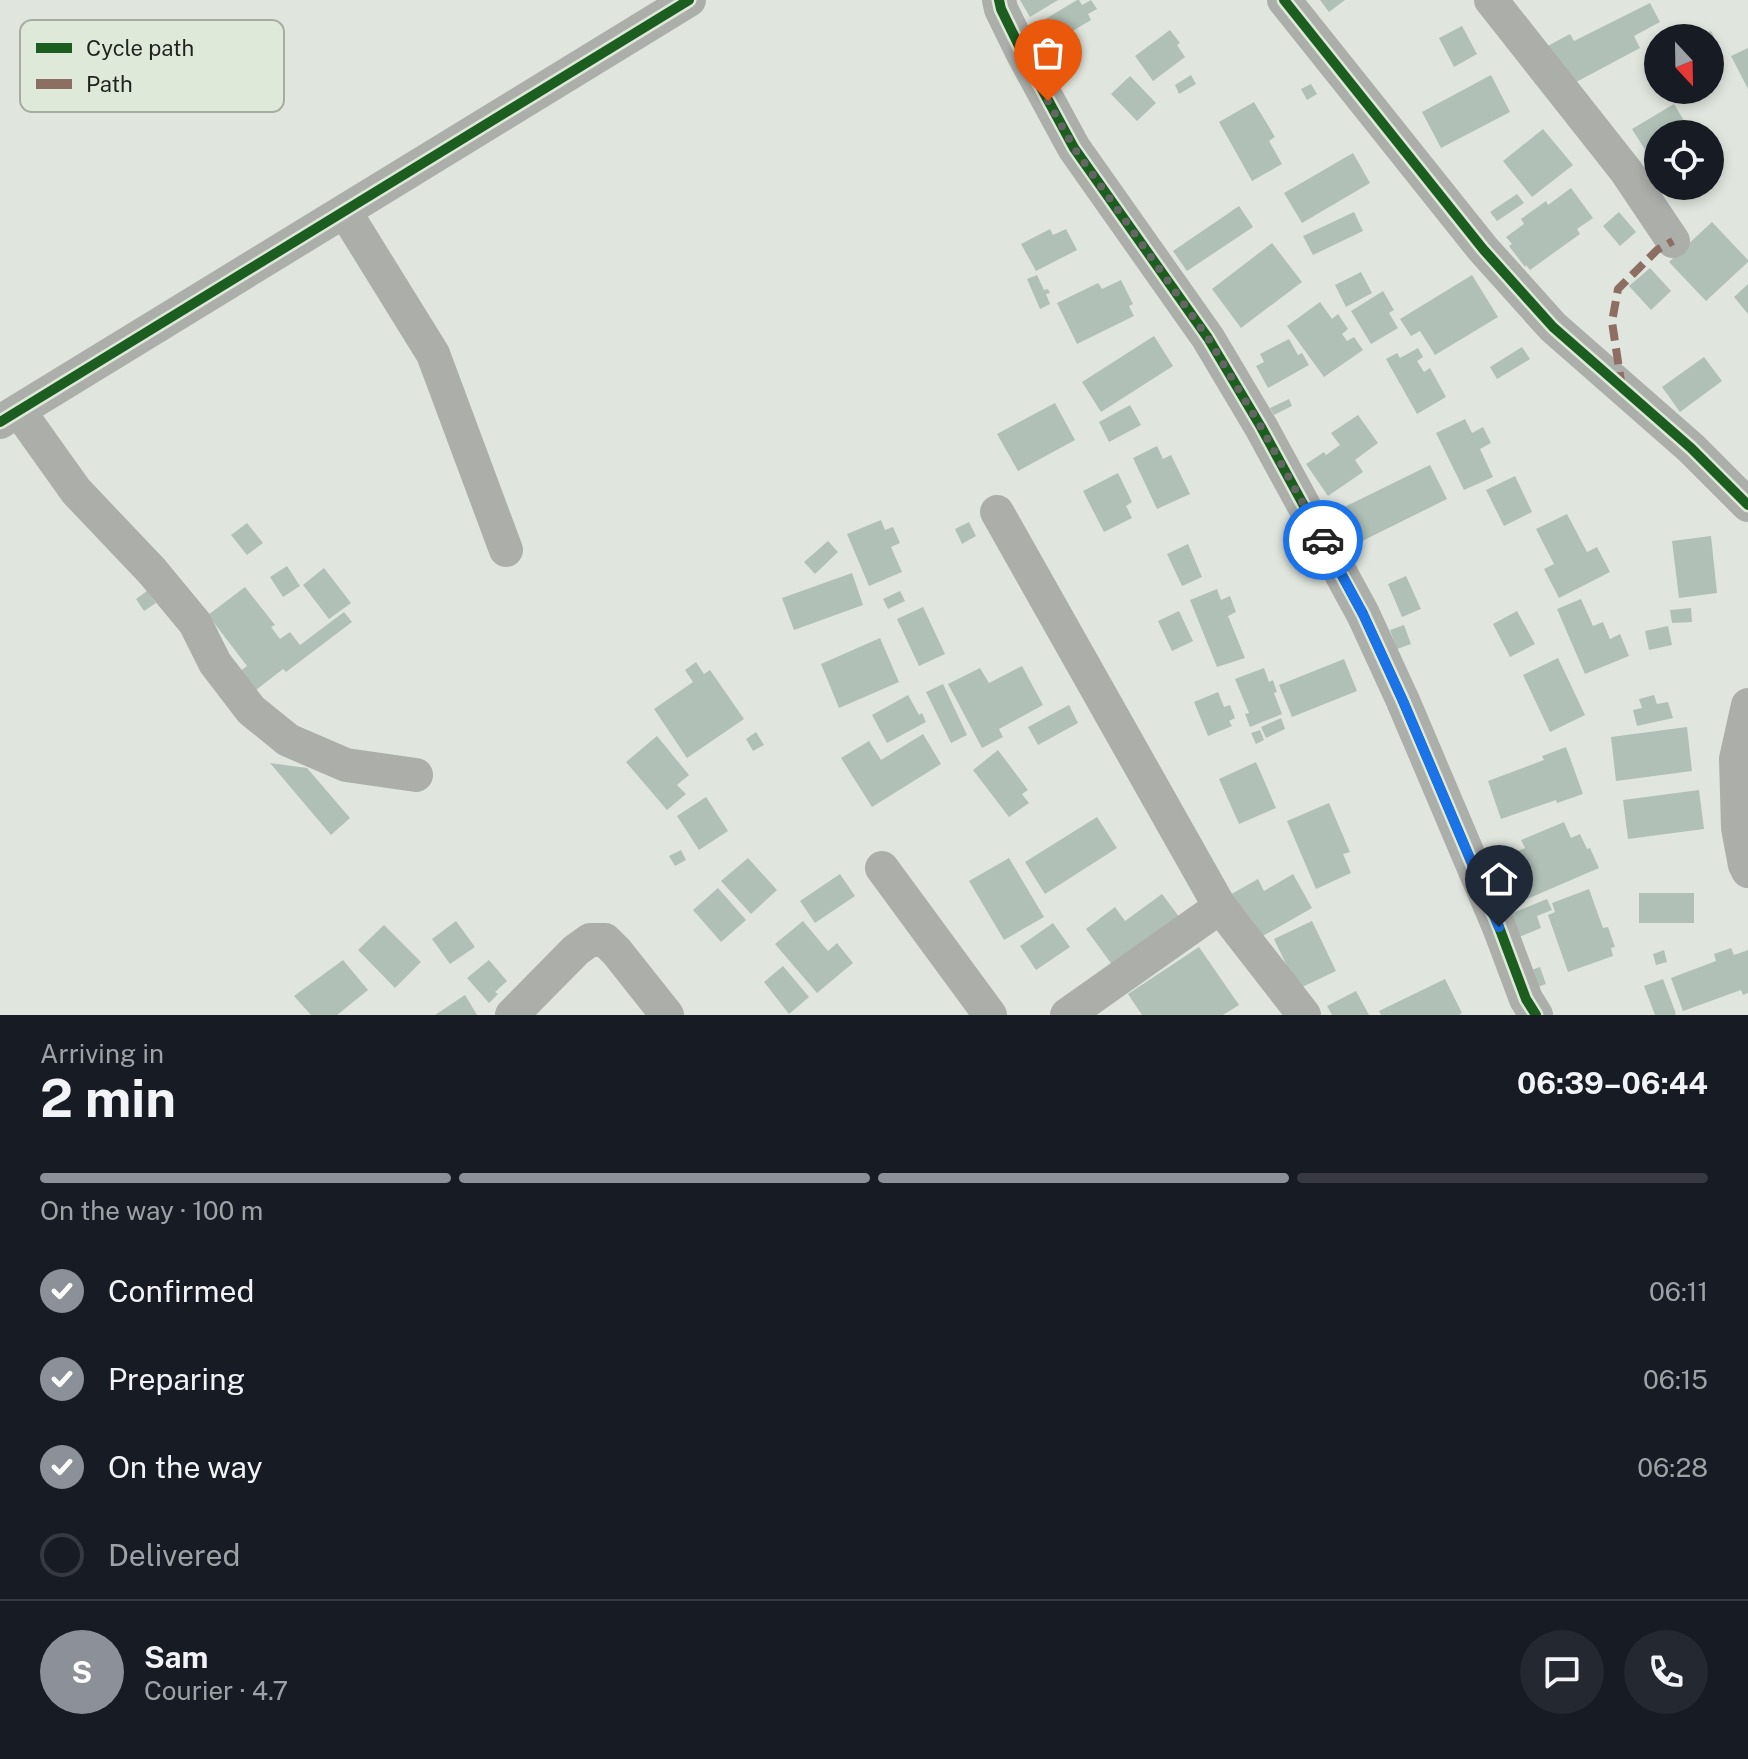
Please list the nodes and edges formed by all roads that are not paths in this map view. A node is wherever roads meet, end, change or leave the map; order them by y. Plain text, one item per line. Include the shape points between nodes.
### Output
1 (689, 0) edge
2 (999, 0) edge
3 (1284, 0) edge
4 (1491, 0) edge
5 (345, 212) junction
6 (1673, 241) dead end
7 (9, 417) edge
8 (1748, 505) edge
9 (997, 512) dead end
10 (506, 550) dead end
11 (1748, 705) edge
12 (416, 775) dead end
13 (882, 868) dead end
14 (1748, 871) edge
15 (1220, 907) junction
16 (512, 1015) edge
17 (667, 1015) edge
18 (990, 1015) edge
19 (1067, 1015) edge
20 (1304, 1015) edge
21 (1536, 1015) edge

1 - 5 street
2 - 21 street via 1074,148 1208,338 1363,614
3 - 8 street via 1483,249 1553,327
4 - 6 street via 1626,171
5 - 7 street
5 - 10 street via 433,354
7 - 12 street via 195,623 215,663 251,710 288,740 346,765
9 - 15 street
11 - 14 street via 1736,759 1738,828
13 - 18 street
15 - 19 street
15 - 20 street
16 - 17 street via 590,940 605,940

